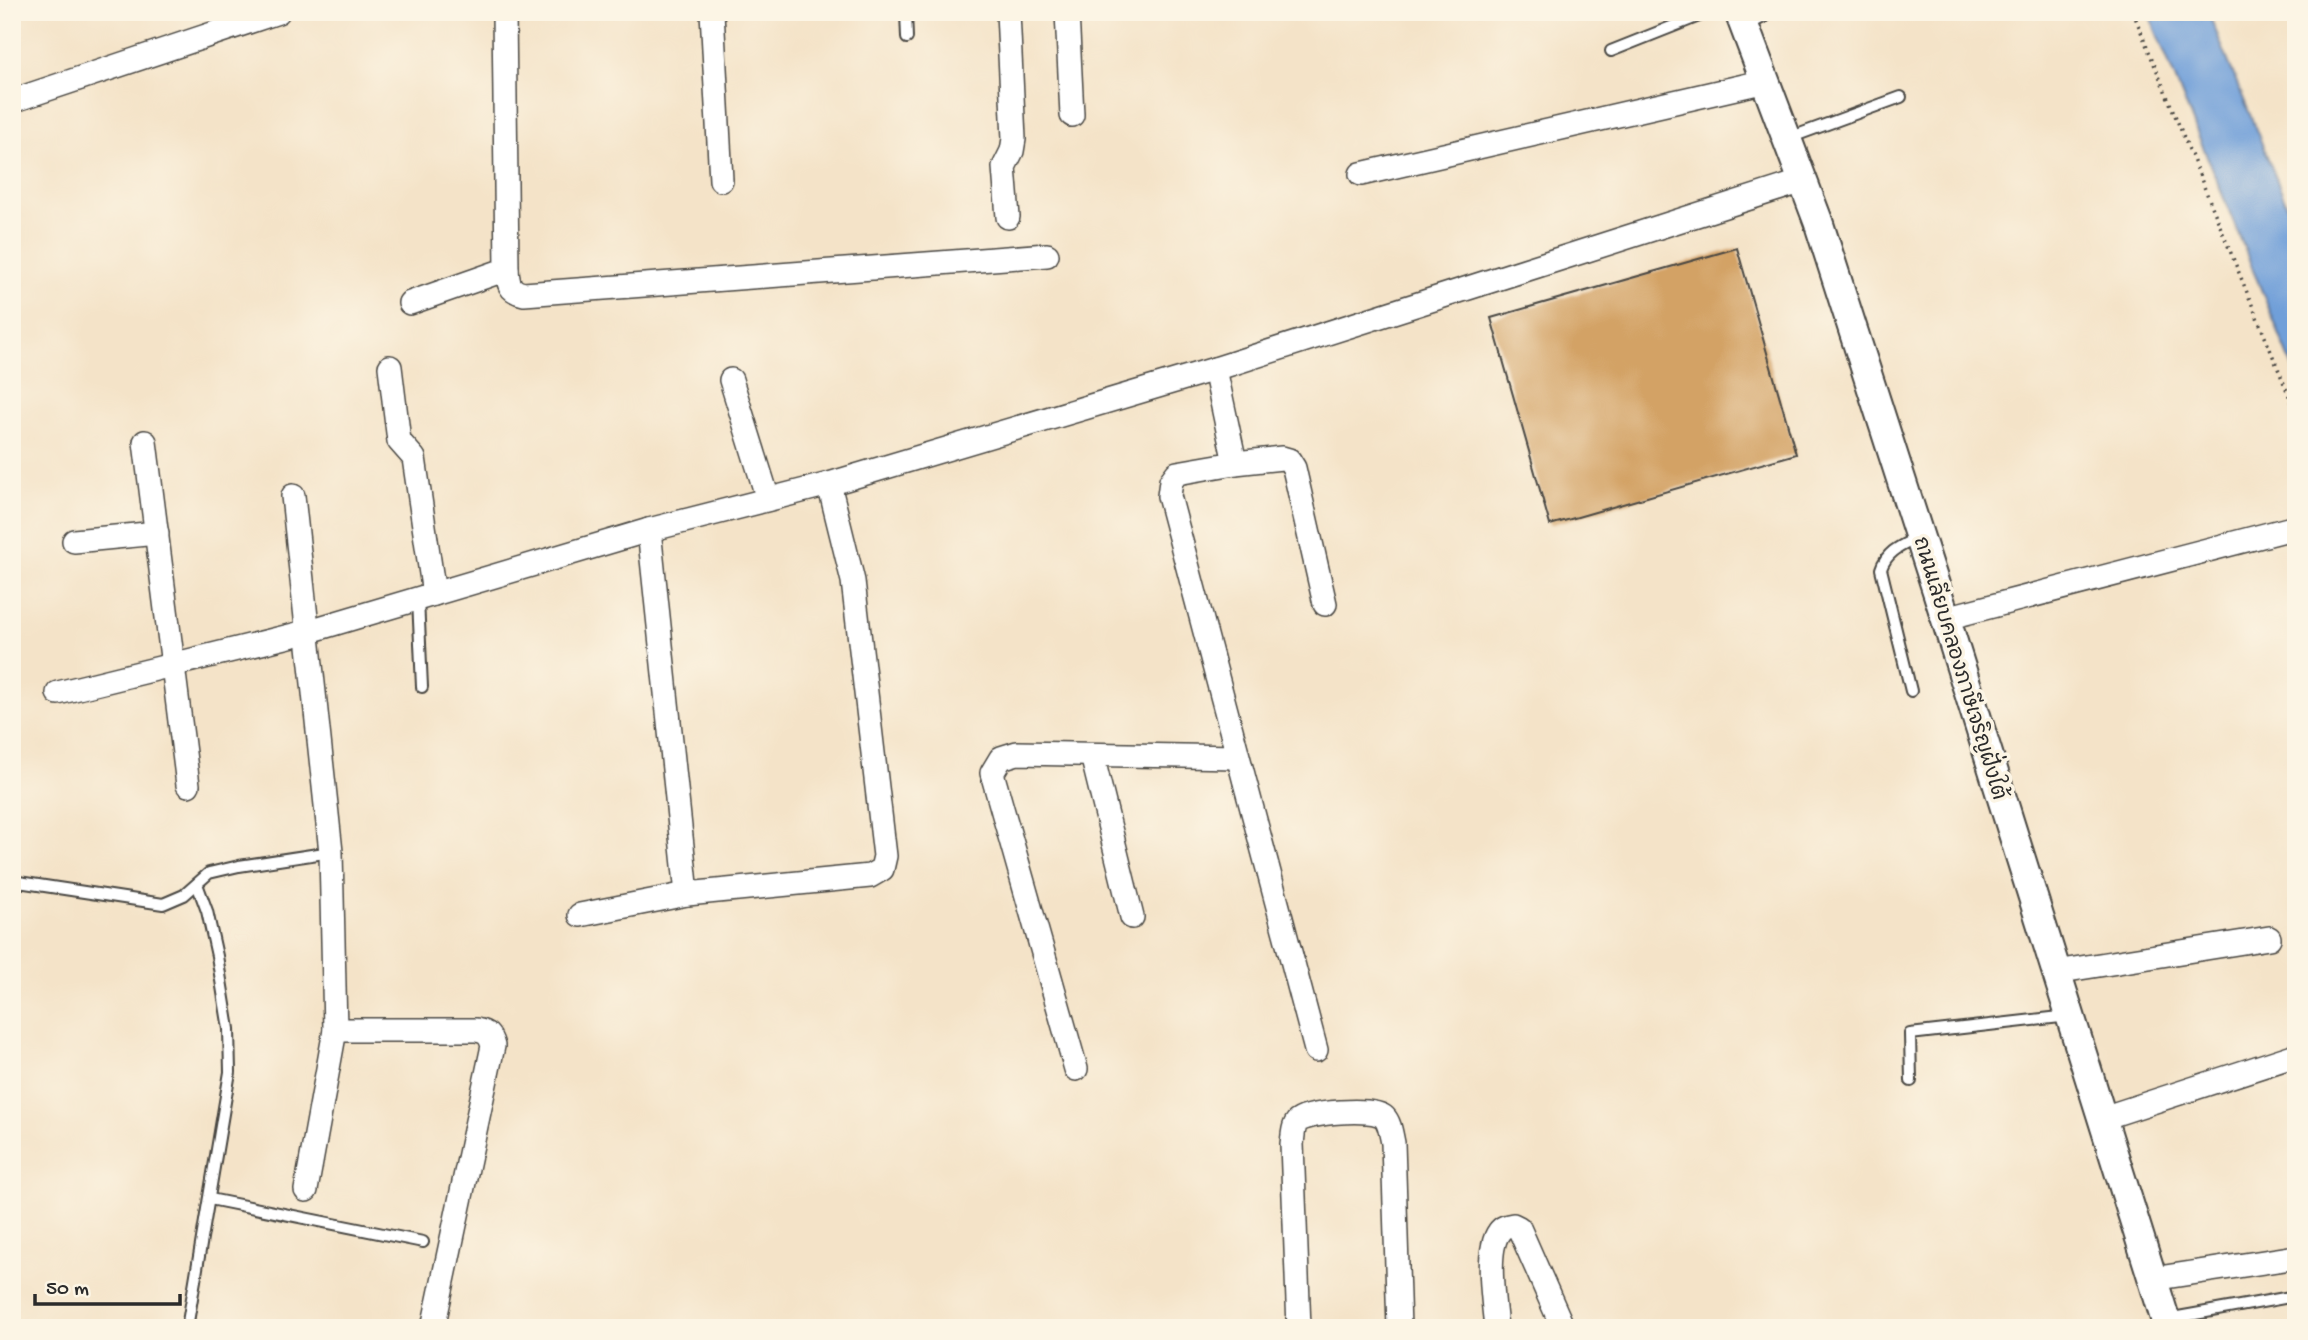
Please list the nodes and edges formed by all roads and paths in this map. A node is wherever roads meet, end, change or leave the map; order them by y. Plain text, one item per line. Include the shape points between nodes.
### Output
1 (277, 12) edge
2 (504, 12) edge
3 (712, 12) edge
4 (906, 12) edge
5 (1008, 12) edge
6 (1067, 12) edge
7 (1709, 12) edge
8 (1773, 12) edge
9 (2133, 12) edge
10 (1687, 16) edge
11 (1741, 19) edge
12 (907, 38) dead end
13 (1611, 51) dead end
14 (1766, 81) junction
15 (1901, 97) dead end
16 (12, 101) edge
17 (1072, 115) dead end
18 (1787, 138) junction
19 (1362, 174) dead end
20 (721, 180) dead end
21 (1803, 181) junction
22 (1008, 217) dead end
23 (1047, 255) dead end
24 (508, 270) junction
25 (410, 303) dead end
26 (390, 367) dead end
27 (1214, 369) junction
28 (731, 380) dead end
29 (2296, 413) edge
30 (145, 442) dead end
31 (1235, 463) junction
32 (829, 484) junction
33 (293, 496) dead end
34 (768, 499) junction
35 (2296, 527) edge
36 (649, 530) junction
37 (157, 533) junction
38 (1920, 537) junction
39 (74, 541) dead end
40 (426, 596) junction
41 (1325, 604) dead end
42 (1946, 618) junction
43 (306, 632) junction
44 (174, 665) junction
45 (422, 687) dead end
46 (1910, 691) dead end
47 (58, 693) dead end
48 (1093, 755) junction
49 (1237, 757) junction
50 (188, 785) dead end
51 (331, 852) junction
52 (12, 881) edge
53 (197, 884) junction
54 (687, 894) junction
55 (580, 915) dead end
56 (1132, 917) dead end
57 (2269, 938) dead end
58 (2055, 972) junction
59 (2069, 1016) junction
60 (335, 1030) junction
61 (1316, 1050) dead end
62 (2296, 1055) edge
63 (1076, 1069) dead end
64 (1911, 1080) dead end
65 (2103, 1118) junction
66 (306, 1190) dead end
67 (210, 1199) junction
68 (424, 1242) dead end
69 (2296, 1257) edge
70 (2152, 1279) junction
71 (2296, 1296) edge
72 (2166, 1323) edge
73 (187, 1328) edge
74 (433, 1328) edge
75 (1300, 1328) edge
76 (1399, 1328) edge
77 (1496, 1328) edge
78 (1563, 1328) edge

1 - 16 street
2 - 24 street
3 - 20 street
4 - 12 lane
5 - 22 street via 1014,139 1004,167
6 - 17 street
7 - 10 lane
8 - 11 lane
9 - 29 path
10 - 13 lane
11 - 14 street, ถนนเลียบคลองภาษีเจริญฝั่งใต้
14 - 18 street, ถนนเลียบคลองภาษีเจริญฝั่งใต้
14 - 19 street
15 - 18 lane
18 - 21 street, ถนนเลียบคลองภาษีเจริญฝั่งใต้
21 - 27 street
21 - 38 street, ถนนเลียบคลองภาษีเจริญฝั่งใต้
23 - 24 street via 524,294 515,293 509,285
24 - 25 street
26 - 40 street via 399,441 414,458
27 - 31 street
27 - 32 street
28 - 34 street
30 - 37 street
31 - 41 street via 1289,460
31 - 49 street via 1177,473 1169,496
32 - 34 street
32 - 54 street via 853,581 885,856 882,869 870,876
33 - 43 street
34 - 36 street
35 - 42 street
36 - 40 street
36 - 54 street
37 - 39 street
37 - 44 street
38 - 42 street, ถนนเลียบคลองภาษีเจริญฝั่งใต้
38 - 46 lane via 1890,552 1881,569
40 - 43 street
40 - 45 lane
42 - 58 street, ถนนเลียบคลองภาษีเจริญฝั่งใต้
43 - 44 street
43 - 51 street
44 - 47 street
44 - 50 street
48 - 49 street
48 - 56 street
48 - 63 street via 1017,753 1001,758 992,773
49 - 61 street
51 - 53 lane via 219,870
51 - 60 street
52 - 53 lane via 163,904
53 - 67 lane via 207,911 229,1028 230,1072
54 - 55 street
57 - 58 street
58 - 59 street, ถนนเลียบคลองภาษีเจริญฝั่งใต้
59 - 64 lane via 1910,1034
59 - 65 street, ถนนเลียบคลองภาษีเจริญฝั่งใต้
60 - 66 street
60 - 74 street via 476,1030 491,1037 493,1046
62 - 65 street
65 - 70 street, ถนนเลียบคลองภาษีเจริญฝั่งใต้
67 - 68 lane
67 - 73 lane
69 - 70 street
70 - 72 street, ถนนเลียบคลองภาษีเจริญฝั่งใต้
71 - 72 lane
75 - 76 street via 1294,1131 1298,1121 1307,1116 1368,1111 1385,1118 1393,1143
77 - 78 street via 1493,1242 1500,1231 1513,1225 1519,1228

